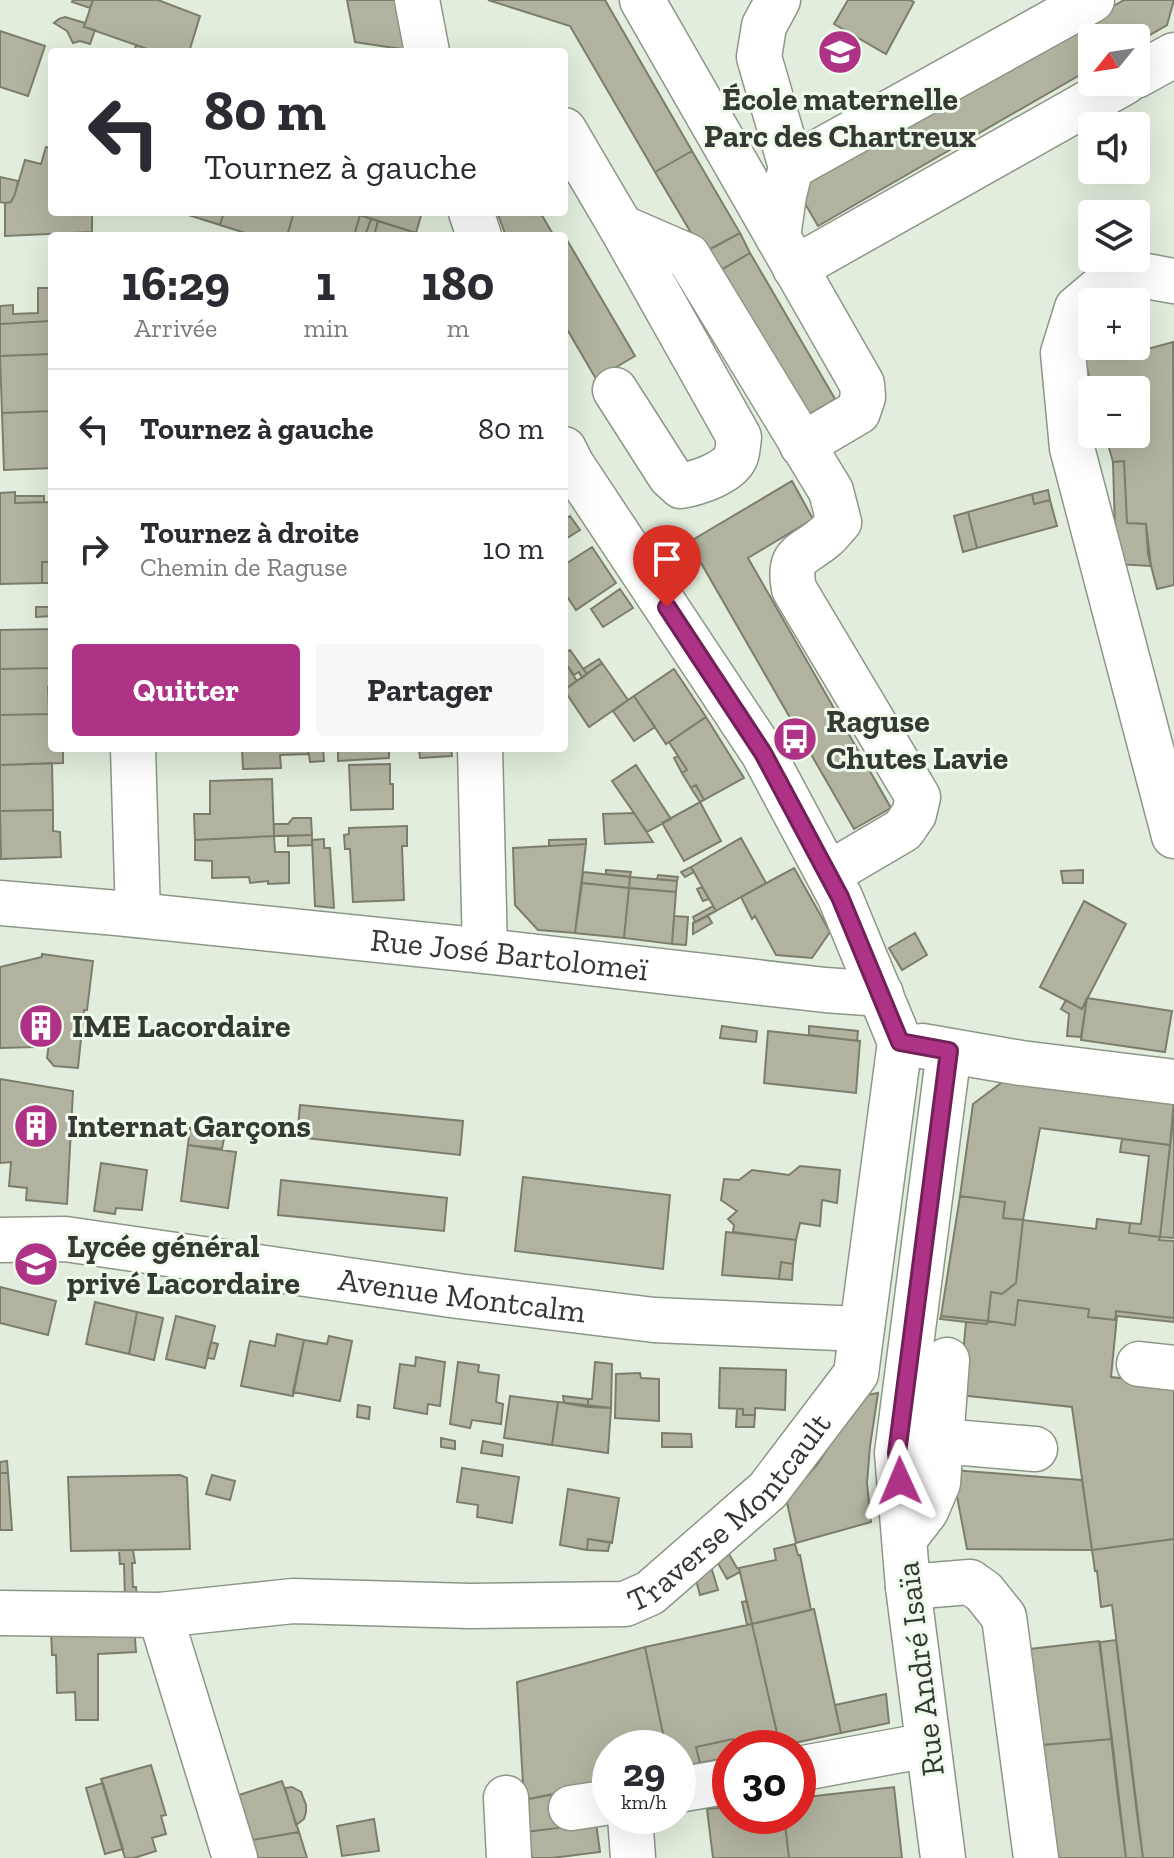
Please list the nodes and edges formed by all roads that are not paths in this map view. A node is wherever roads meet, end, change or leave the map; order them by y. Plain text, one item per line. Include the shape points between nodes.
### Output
1 (417, 0) edge
2 (642, 0) edge
3 (778, 0) edge
4 (1092, 0) edge
5 (426, 48) edge
6 (1174, 55) edge
7 (1150, 68) edge
8 (1097, 96) edge
9 (568, 137) edge
10 (791, 167) junction
11 (621, 227) junction
12 (786, 252) junction
13 (1174, 281) edge
14 (615, 390) dead end
15 (802, 445) junction
16 (568, 457) edge
17 (133, 752) edge
18 (480, 752) edge
19 (1174, 836) edge
20 (828, 874) junction
21 (0, 903) edge
22 (138, 915) junction
23 (485, 951) junction
24 (881, 994) junction
25 (900, 1042) junction
26 (949, 1051) junction
27 (1174, 1082) edge
28 (0, 1240) edge
29 (861, 1329) junction
30 (947, 1360) dead end
31 (941, 1441) junction
32 (1035, 1449) dead end
33 (905, 1538) junction
34 (908, 1587) junction
35 (0, 1613) edge
36 (160, 1615) junction
37 (928, 1745) junction
38 (816, 1766) edge
39 (506, 1798) dead end
40 (631, 1834) edge
41 (235, 1858) edge
42 (509, 1858) edge
43 (633, 1858) edge
44 (943, 1858) edge
45 (1036, 1858) edge

1 - 5 street
2 - 12 street
3 - 10 street via 764,26 759,57
4 - 10 street
6 - 7 street
8 - 12 street
9 - 11 street
10 - 12 street via 784,195
11 - 14 street via 739,437 735,459 698,483 681,486
11 - 15 street via 688,256
12 - 15 street via 862,384 858,412
13 - 19 street via 1146,276 1108,282 1077,308 1063,353 1072,448
15 - 20 street via 831,491 839,522 796,558 794,589 918,797 903,830
16 - 20 street via 763,753
17 - 22 street
18 - 23 street
20 - 24 street
21 - 22 street, Rue José Bartolomeï
22 - 23 street, Rue José Bartolomeï
23 - 24 street, Rue José Bartolomeï
24 - 25 street
25 - 26 street
25 - 29 street, Traverse Montcault
26 - 27 street
26 - 33 street, Rue André Isaïa via 897,1453
28 - 29 street, Avenue Montcalm via 65,1239 654,1320
29 - 36 street, Traverse Montcault via 856,1374 768,1490 650,1593 625,1604 293,1601
30 - 31 street
31 - 32 street
31 - 33 street via 938,1483 926,1511
33 - 34 street, Rue André Isaïa
34 - 37 street, Rue André Isaïa
34 - 45 street via 970,1582 1004,1617
35 - 36 street, Traverse Montcault
36 - 41 street
37 - 38 street
37 - 44 street, Rue André Isaïa
39 - 42 street
40 - 43 street

